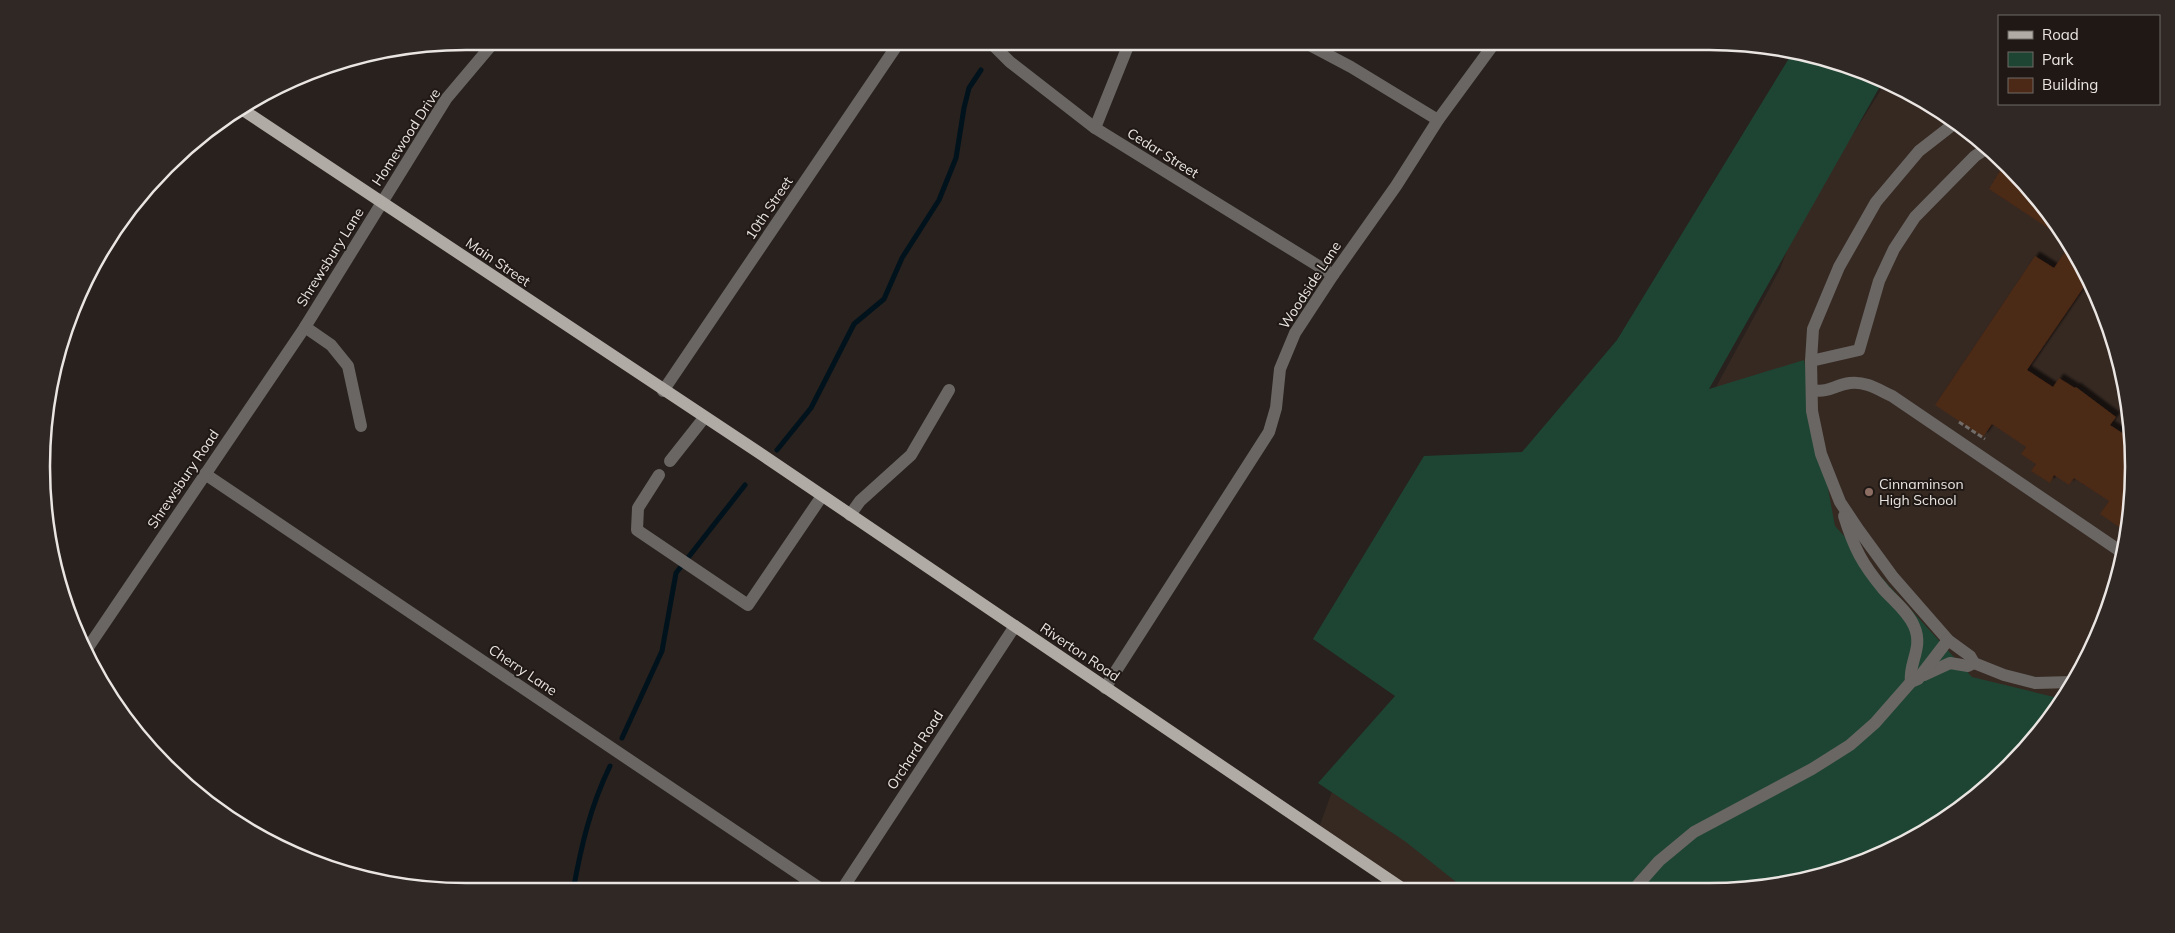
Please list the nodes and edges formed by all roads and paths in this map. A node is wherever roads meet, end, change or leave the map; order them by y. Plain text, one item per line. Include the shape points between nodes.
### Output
1 (487, 50) edge
2 (894, 50) edge
3 (998, 50) edge
4 (1126, 50) edge
5 (1319, 50) edge
6 (1489, 50) edge
7 (247, 113) edge
8 (1438, 120) junction
9 (1950, 127) edge
10 (1095, 128) junction
11 (1981, 152) edge
12 (382, 203) junction
13 (1333, 275) junction
14 (305, 327) junction
15 (1811, 361) junction
16 (949, 390) dead end
17 (1812, 390) junction
18 (663, 391) junction
19 (704, 418) junction
20 (1959, 422) dead end
21 (361, 426) dead end
22 (1984, 439) dead end
23 (740, 442) joint
24 (670, 461) dead end
25 (205, 474) junction
26 (659, 475) dead end
27 (822, 496) junction
28 (1840, 502) junction
29 (850, 515) junction
30 (2117, 549) edge
31 (1015, 626) junction
32 (1944, 635) junction
33 (90, 644) edge
34 (1974, 663) junction
35 (1915, 680) junction
36 (2065, 682) edge
37 (1105, 688) junction
38 (812, 883) edge
39 (846, 883) edge
40 (1394, 883) edge
41 (1639, 883) edge

1 - 12 street, Homewood Drive via 446,99
2 - 18 street, 10th Street
3 - 10 street, Cedar Street
4 - 10 street
5 - 8 street
6 - 8 street, Woodside Lane
7 - 12 main road, Main Street
8 - 13 street, Woodside Lane
9 - 15 street via 1919,152 1876,202 1838,267 1820,311 1813,329
10 - 13 street, Cedar Street
11 - 15 street via 1915,217 1894,249 1879,280 1859,350
12 - 14 street, Shrewsbury Lane
12 - 18 main road, Main Street
13 - 37 street, Woodside Lane via 1295,333 1280,369 1276,408 1269,432
14 - 21 street via 331,345 348,366
14 - 25 street, Shrewsbury Road
15 - 17 street
16 - 29 street via 911,455 860,501
17 - 28 street via 1812,411 1821,454
17 - 30 street via 1825,392 1845,384 1859,383 1892,396
18 - 19 main road, Main Street
19 - 23 main road, Main Street
19 - 24 street
20 - 22 path
23 - 27 main road, Riverton Road
25 - 33 street, Shrewsbury Road
25 - 38 street, Cherry Lane
26 - 27 street via 638,508 636,530 748,605
27 - 29 main road, Riverton Road
28 - 32 street via 1893,577
28 - 35 street via 1854,548 1878,583 1914,624 1918,647 1909,673
29 - 31 main road, Riverton Road
31 - 37 main road, Riverton Road
31 - 39 street, Orchard Road
32 - 34 street
32 - 35 street
34 - 35 street via 1968,666 1950,663
34 - 36 street via 2035,683
35 - 41 street via 1850,745 1694,832 1659,861
37 - 40 main road, Riverton Road

